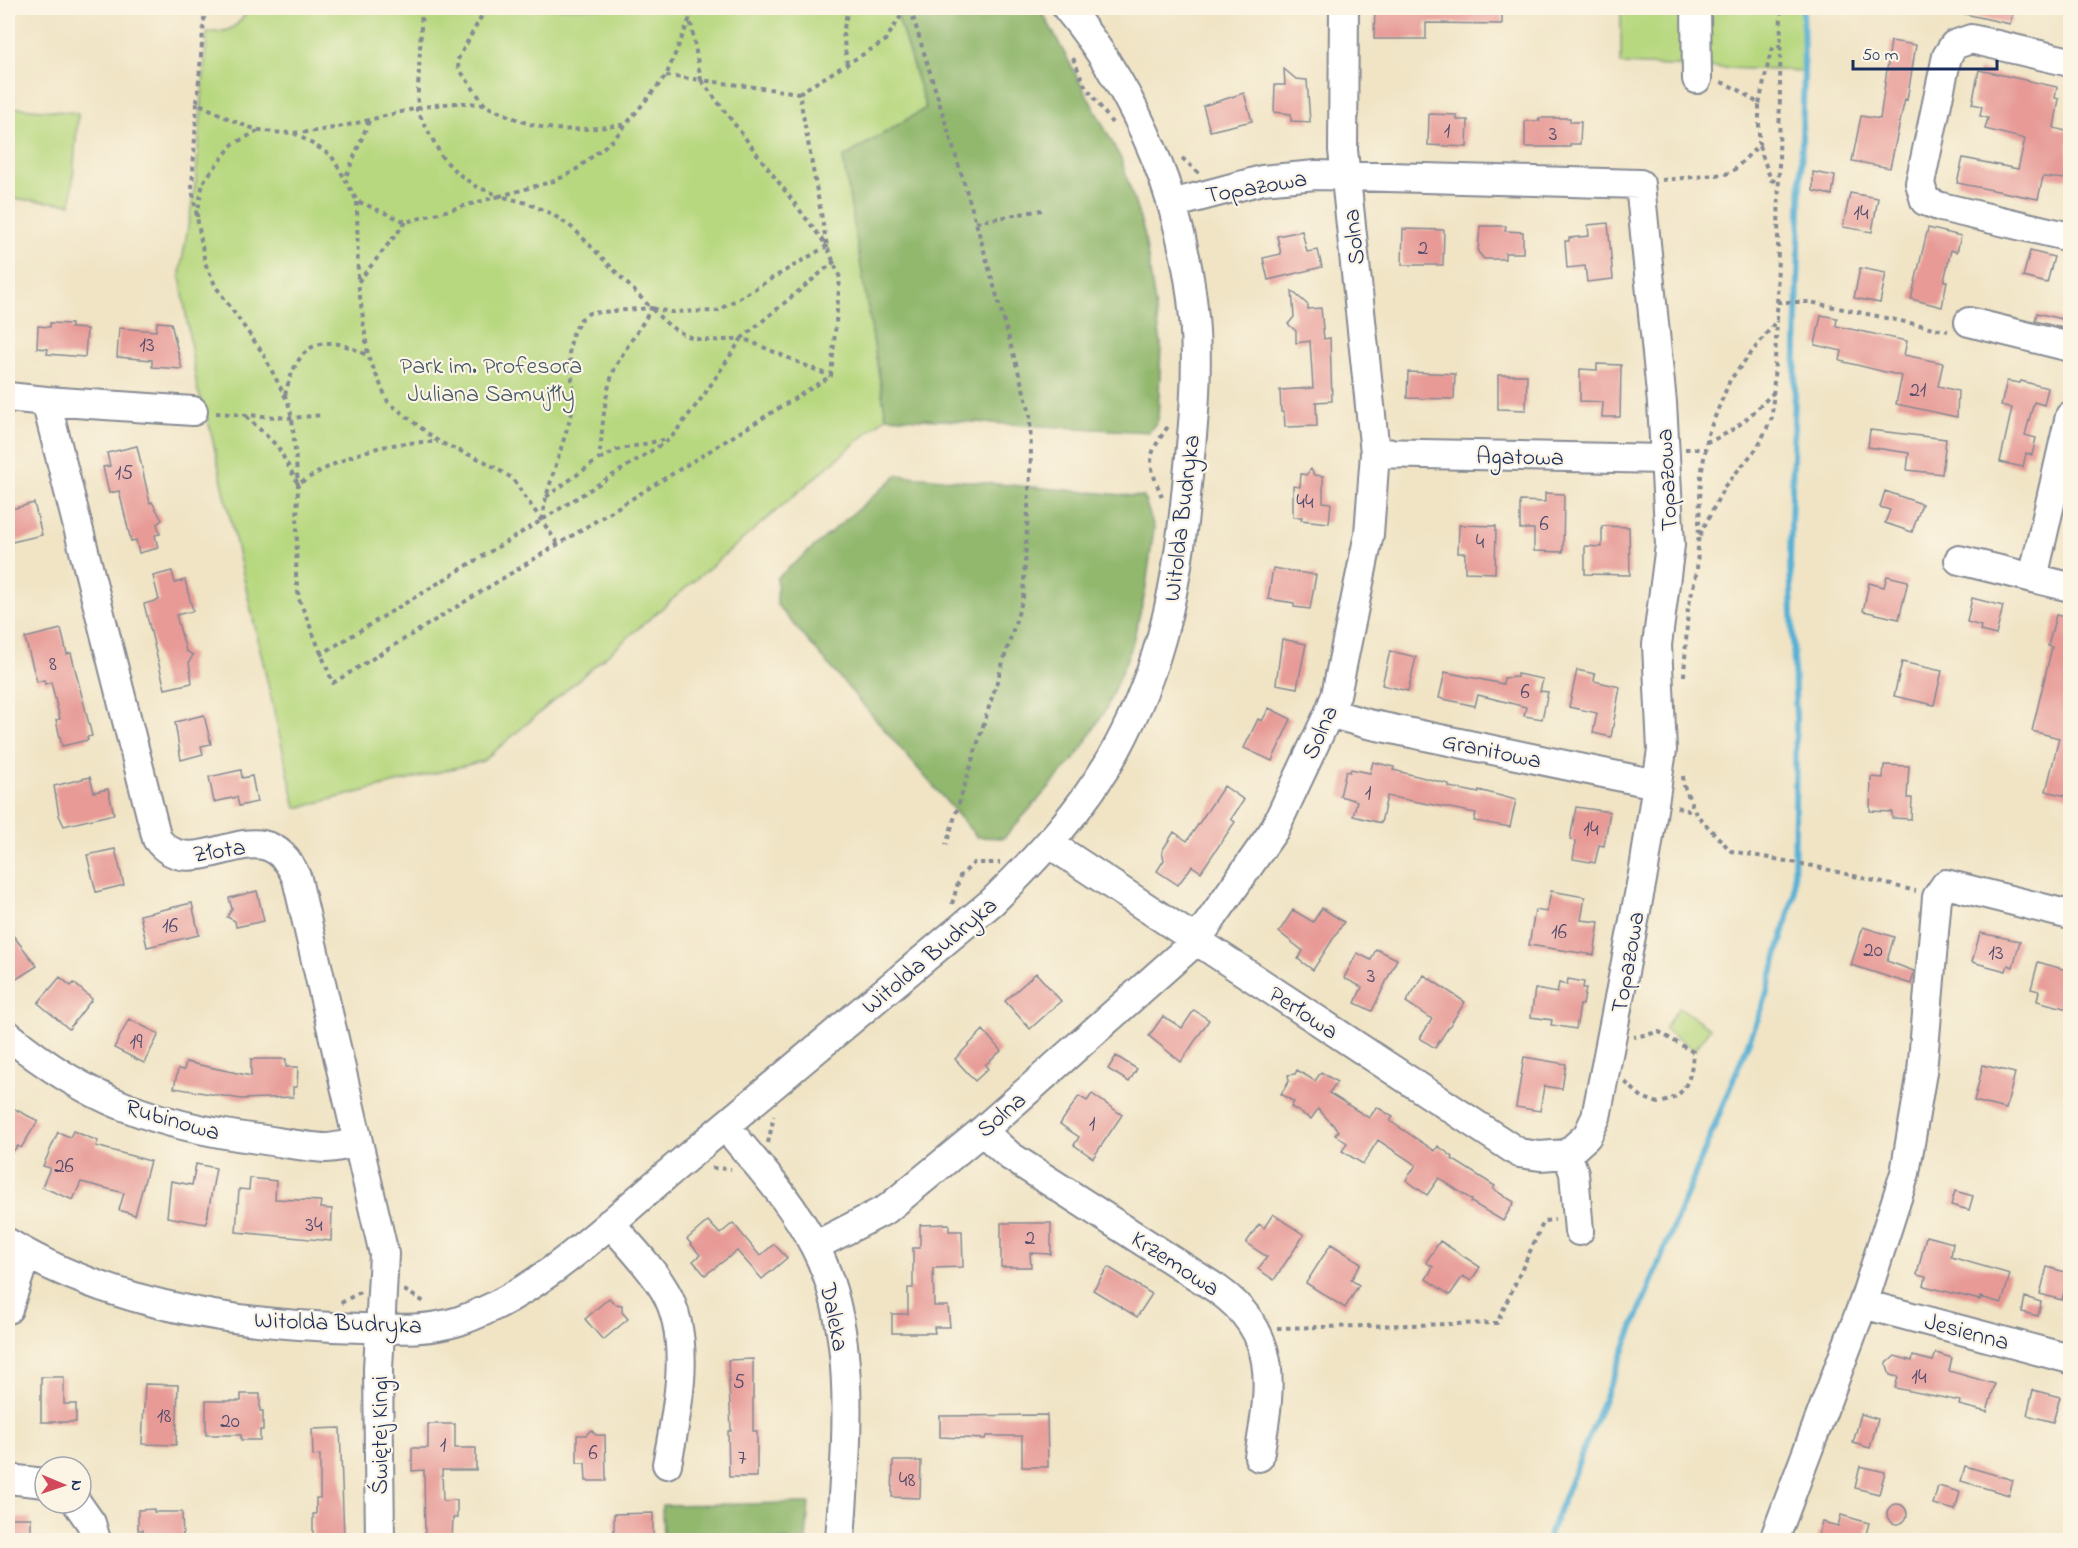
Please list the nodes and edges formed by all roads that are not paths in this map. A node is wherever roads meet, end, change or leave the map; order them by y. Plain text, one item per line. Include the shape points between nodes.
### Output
1 (1067, 8) edge
2 (1344, 8) edge
3 (1696, 8) edge
4 (2070, 62) edge
5 (1697, 79) road end
6 (1347, 177) junction
7 (1172, 204) junction
8 (2070, 237) edge
9 (1969, 322) road end
10 (2070, 347) edge
11 (8, 397) edge
12 (46, 401) junction
13 (193, 411) road end
14 (2070, 416) edge
15 (1375, 453) junction
16 (1665, 459) junction
17 (1959, 560) dead end
18 (2034, 578) junction
19 (2070, 587) edge
20 (1329, 713) junction
21 (1656, 784) junction
22 (1050, 844) junction
23 (2070, 915) edge
24 (1196, 941) junction
25 (8, 1035) edge
26 (725, 1125) junction
27 (982, 1131) junction
28 (358, 1143) junction
29 (1567, 1154) junction
30 (609, 1222) junction
31 (1578, 1225) road end
32 (815, 1246) junction
33 (17, 1249) edge
34 (1863, 1304) junction
35 (8, 1309) edge
36 (381, 1329) junction
37 (2070, 1359) edge
38 (1259, 1457) dead end
39 (667, 1464) dead end
40 (8, 1479) edge
41 (33, 1482) edge
42 (85, 1515) edge
43 (96, 1540) edge
44 (380, 1540) edge
45 (840, 1540) edge
46 (1774, 1540) edge

1 - 7 street, Witolda Budryka via 1093,41 1130,102 1153,149
2 - 6 street, Solna via 1343,150
3 - 5 street
4 - 8 street via 1971,39 1954,45 1947,56 1920,183 1925,201
6 - 7 street, Topazowa via 1307,175 1262,180
6 - 15 street, Solna
6 - 16 street, Topazowa via 1641,184
7 - 22 street, Witolda Budryka via 1188,272 1196,372 1177,580 1157,651 1129,724 1098,779
9 - 10 street
11 - 12 street
12 - 13 street
12 - 28 street, Złota via 157,840 180,856 253,844 272,847 286,858 297,879
14 - 18 street
15 - 16 street, Agatowa
15 - 20 street, Solna via 1369,534
16 - 21 street, Topazowa via 1670,545 1657,645 1662,750
17 - 18 street
18 - 19 street
20 - 21 street, Granitowa
20 - 24 street, Solna via 1274,830
21 - 29 street, Topazowa via 1596,1117 1587,1136
22 - 24 street, Perłowa
22 - 26 street, Witolda Budryka via 992,902
23 - 34 street via 1942,890 1917,1113 1905,1173
24 - 27 street, Solna
24 - 29 street, Perłowa via 1519,1153
25 - 28 street, Rubinowa via 38,1061 79,1086 143,1116 210,1133 327,1148
26 - 30 street, Witolda Budryka
26 - 32 street, Daleka via 788,1202
27 - 32 street, Solna via 887,1209
27 - 38 street, Krzemowa via 1010,1156 1228,1296 1248,1316 1264,1348 1267,1379
28 - 36 street, Złota via 384,1254
29 - 31 street via 1574,1173
30 - 36 street, Witolda Budryka via 529,1287 501,1303 447,1324
30 - 39 street via 665,1291 676,1317 679,1403
32 - 45 street, Daleka via 835,1300 843,1358 845,1446
33 - 35 street
33 - 36 street, Witolda Budryka via 126,1294 193,1312 278,1323
34 - 37 street, Jesienna
34 - 46 street
36 - 44 street, Świętej Kingi
40 - 41 street
42 - 43 street

